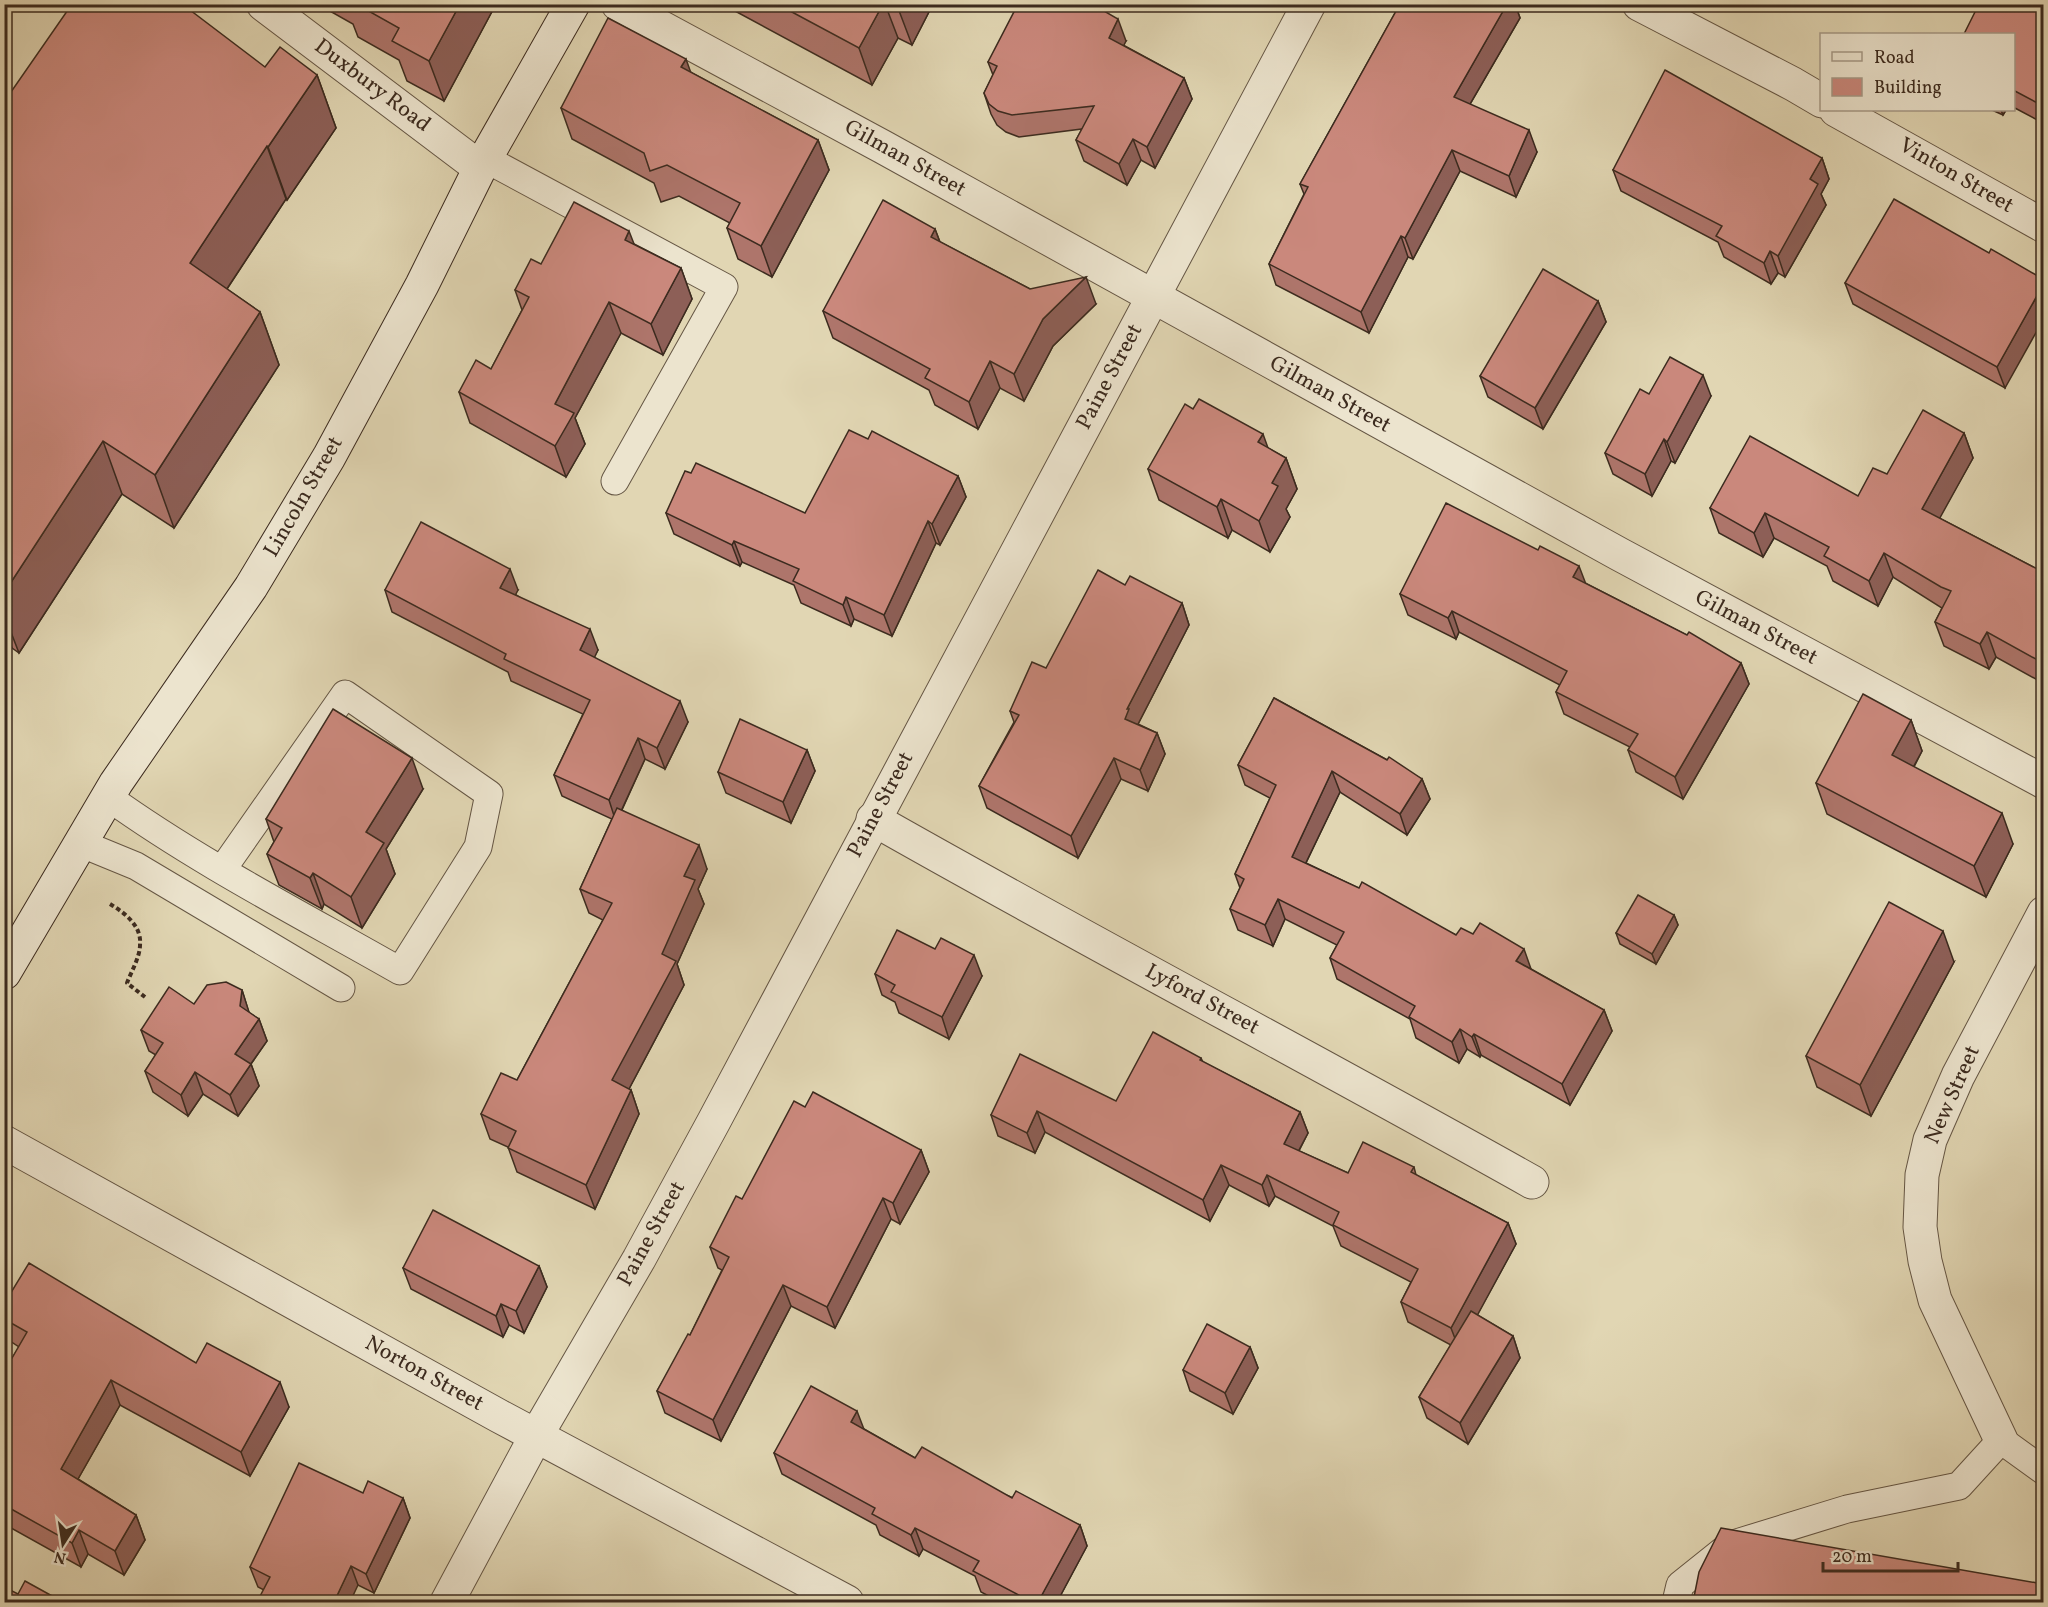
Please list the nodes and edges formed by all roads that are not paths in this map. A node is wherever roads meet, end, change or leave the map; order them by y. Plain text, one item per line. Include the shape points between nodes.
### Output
1 (263, 4) edge
2 (573, 4) edge
3 (618, 4) edge
4 (1309, 4) edge
5 (1639, 4) edge
6 (1820, 100) edge
7 (1838, 111) edge
8 (483, 164) junction
9 (2043, 226) edge
10 (1152, 296) junction
11 (615, 481) dead end
12 (2043, 782) edge
13 (108, 797) junction
14 (873, 819) junction
15 (80, 843) junction
16 (222, 870) junction
17 (2043, 913) edge
18 (4, 973) edge
19 (341, 988) dead end
20 (4, 1142) edge
21 (1532, 1182) dead end
22 (536, 1436) junction
23 (2001, 1440) junction
24 (2043, 1471) edge
25 (447, 1602) edge
26 (847, 1602) edge
27 (1676, 1602) edge

1 - 8 street, Duxbury Road
2 - 8 street, Lincoln Street
3 - 10 street, Gilman Street
4 - 10 street, Paine Street
5 - 6 street
7 - 9 street, Vinton Street
8 - 11 lane via 724,287
8 - 13 street, Lincoln Street via 328,457 251,587
10 - 12 street, Gilman Street
10 - 14 street, Paine Street
13 - 15 street, Lincoln Street
13 - 16 lane via 158,833
14 - 21 street, Lyford Street
14 - 22 street, Paine Street via 639,1258
15 - 18 street, Lincoln Street
15 - 19 lane via 136,866
16 - 16 lane via 400,971 478,847 489,794 345,694
17 - 23 street, New Street via 1959,1076 1930,1140 1922,1175 1920,1227 1935,1300
20 - 22 street, Norton Street
22 - 25 street, Paine Street
22 - 26 street, Norton Street
23 - 24 lane, New Street
23 - 27 lane via 1959,1486 1847,1509 1730,1545 1680,1585

